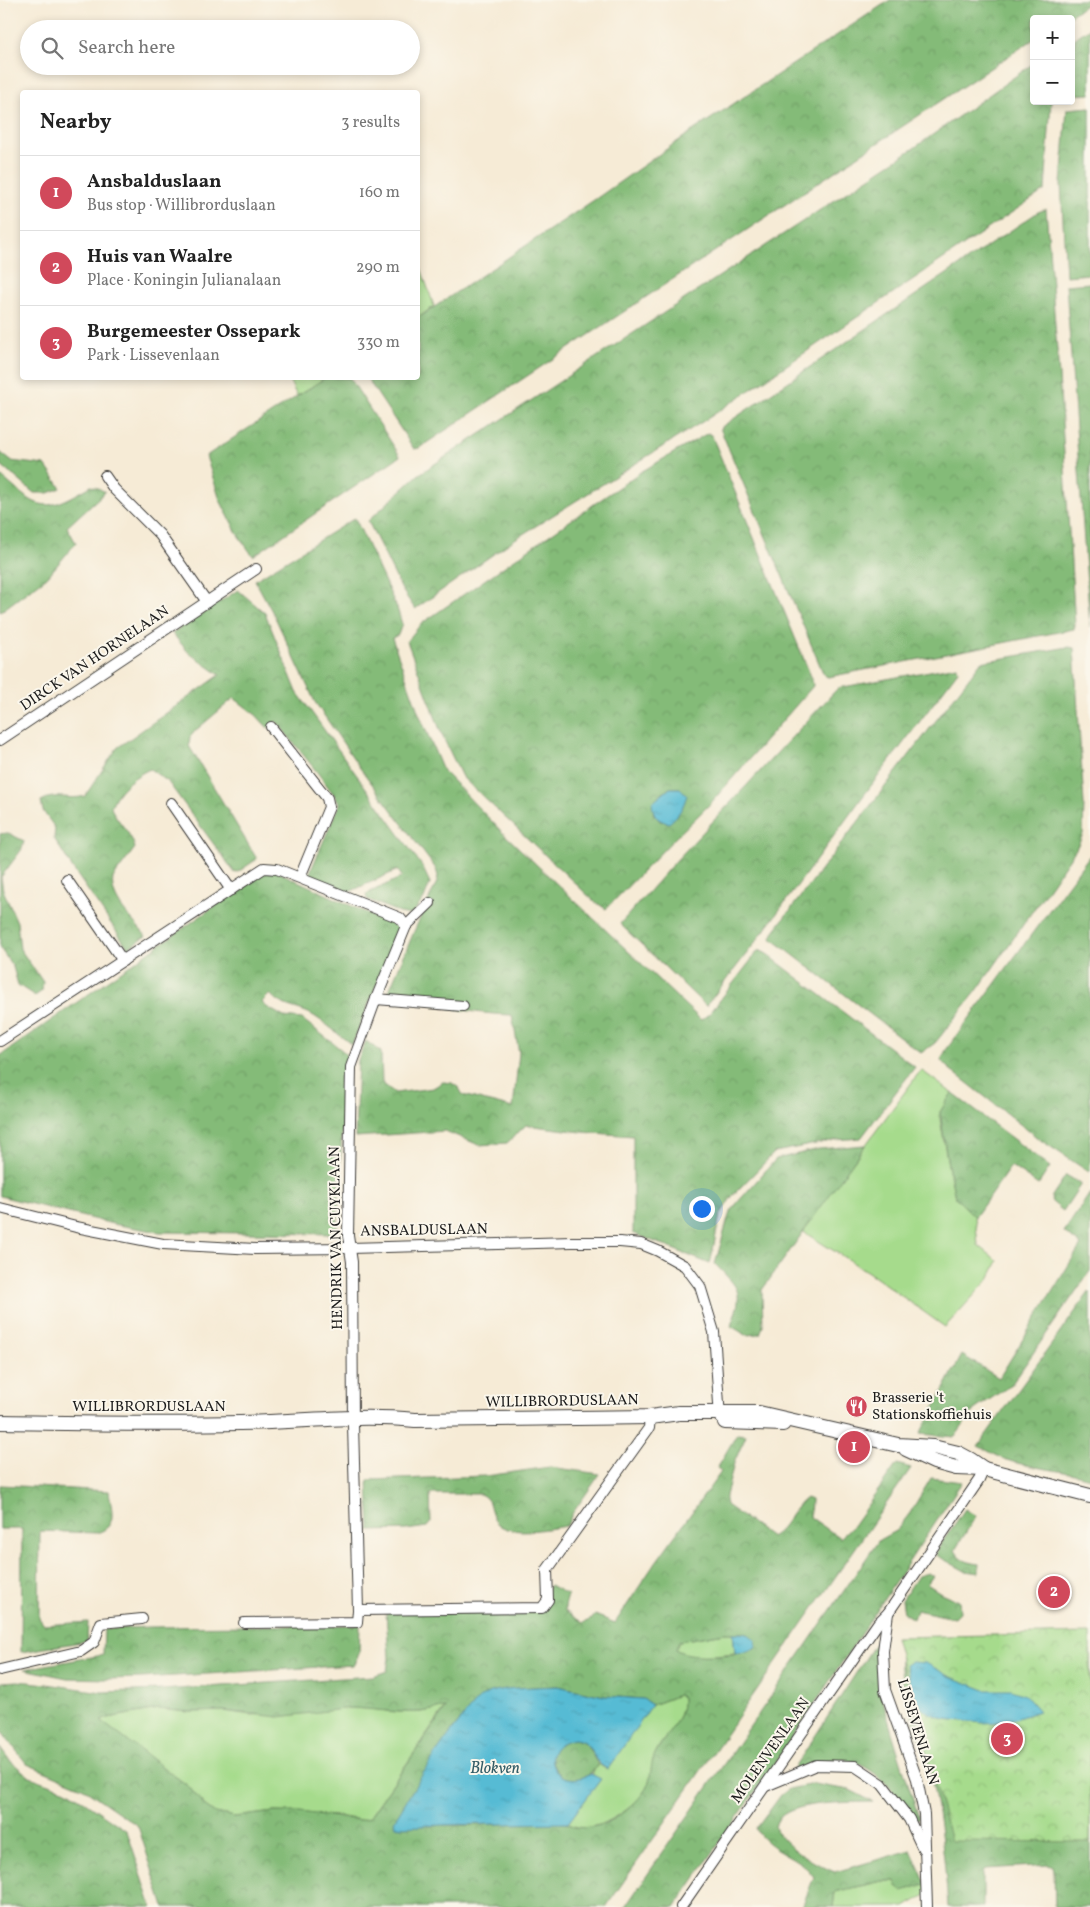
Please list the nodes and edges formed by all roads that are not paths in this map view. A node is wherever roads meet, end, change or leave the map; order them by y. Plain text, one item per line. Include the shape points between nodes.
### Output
1 (105, 476) dead end
2 (256, 569) dead end
3 (207, 602) junction
4 (271, 727) dead end
5 (0, 740) edge
6 (171, 803) dead end
7 (300, 877) junction
8 (67, 880) dead end
9 (231, 890) junction
10 (430, 903) dead end
11 (406, 926) junction
12 (123, 961) junction
13 (376, 999) junction
14 (463, 1006) dead end
15 (0, 1041) edge
16 (0, 1208) edge
17 (350, 1248) junction
18 (720, 1417) junction
19 (650, 1418) junction
20 (353, 1421) junction
21 (0, 1422) edge
22 (984, 1469) junction
23 (1090, 1496) edge
24 (358, 1610) junction
25 (888, 1613) junction
26 (142, 1619) dead end
27 (244, 1623) dead end
28 (0, 1670) edge
29 (765, 1787) junction
30 (925, 1853) junction
31 (681, 1907) edge
32 (927, 1907) edge

1 - 3 street via 160,535
2 - 3 street, DIRCK VAN HORNELAAN
3 - 5 street, DIRCK VAN HORNELAAN
4 - 7 street via 327,798 329,807
6 - 9 street
7 - 9 street via 264,868
7 - 11 street via 400,918
8 - 12 street
9 - 12 street
10 - 11 street
11 - 13 street, HENDRIK VAN CUYKLAAN
12 - 15 street
13 - 14 street
13 - 17 street, HENDRIK VAN CUYKLAAN via 351,1067
16 - 17 street, ANSBALDUSLAAN via 76,1228 163,1244 255,1249
17 - 18 street, ANSBALDUSLAAN via 620,1242 641,1244 658,1251 685,1266 700,1286 714,1332
17 - 20 street, HENDRIK VAN CUYKLAAN
18 - 19 main road, WILLIBRORDUSLAAN via 679,1413
18 - 22 main road, WILLIBRORDUSLAAN via 759,1413 898,1445 933,1447 958,1453
19 - 20 main road, WILLIBRORDUSLAAN
19 - 24 street via 649,1428 547,1570 548,1600 542,1608
20 - 21 main road, WILLIBRORDUSLAAN via 322,1418 297,1422 194,1424
20 - 24 street, HENDRIK VAN CUYKLAAN
22 - 23 main road, WILLIBRORDUSLAAN
22 - 25 street, LISSEVENLAAN
24 - 27 street via 357,1622
25 - 29 street, MOLENVENLAAN
25 - 30 street, LISSEVENLAAN via 883,1651 885,1690 917,1778 924,1814
26 - 28 street via 101,1623 94,1642 81,1651
29 - 30 street, LISSEVENLAAN via 816,1765 855,1766 882,1784 909,1819
29 - 31 street, MOLENVENLAAN
30 - 32 street, LISSEVENLAAN

